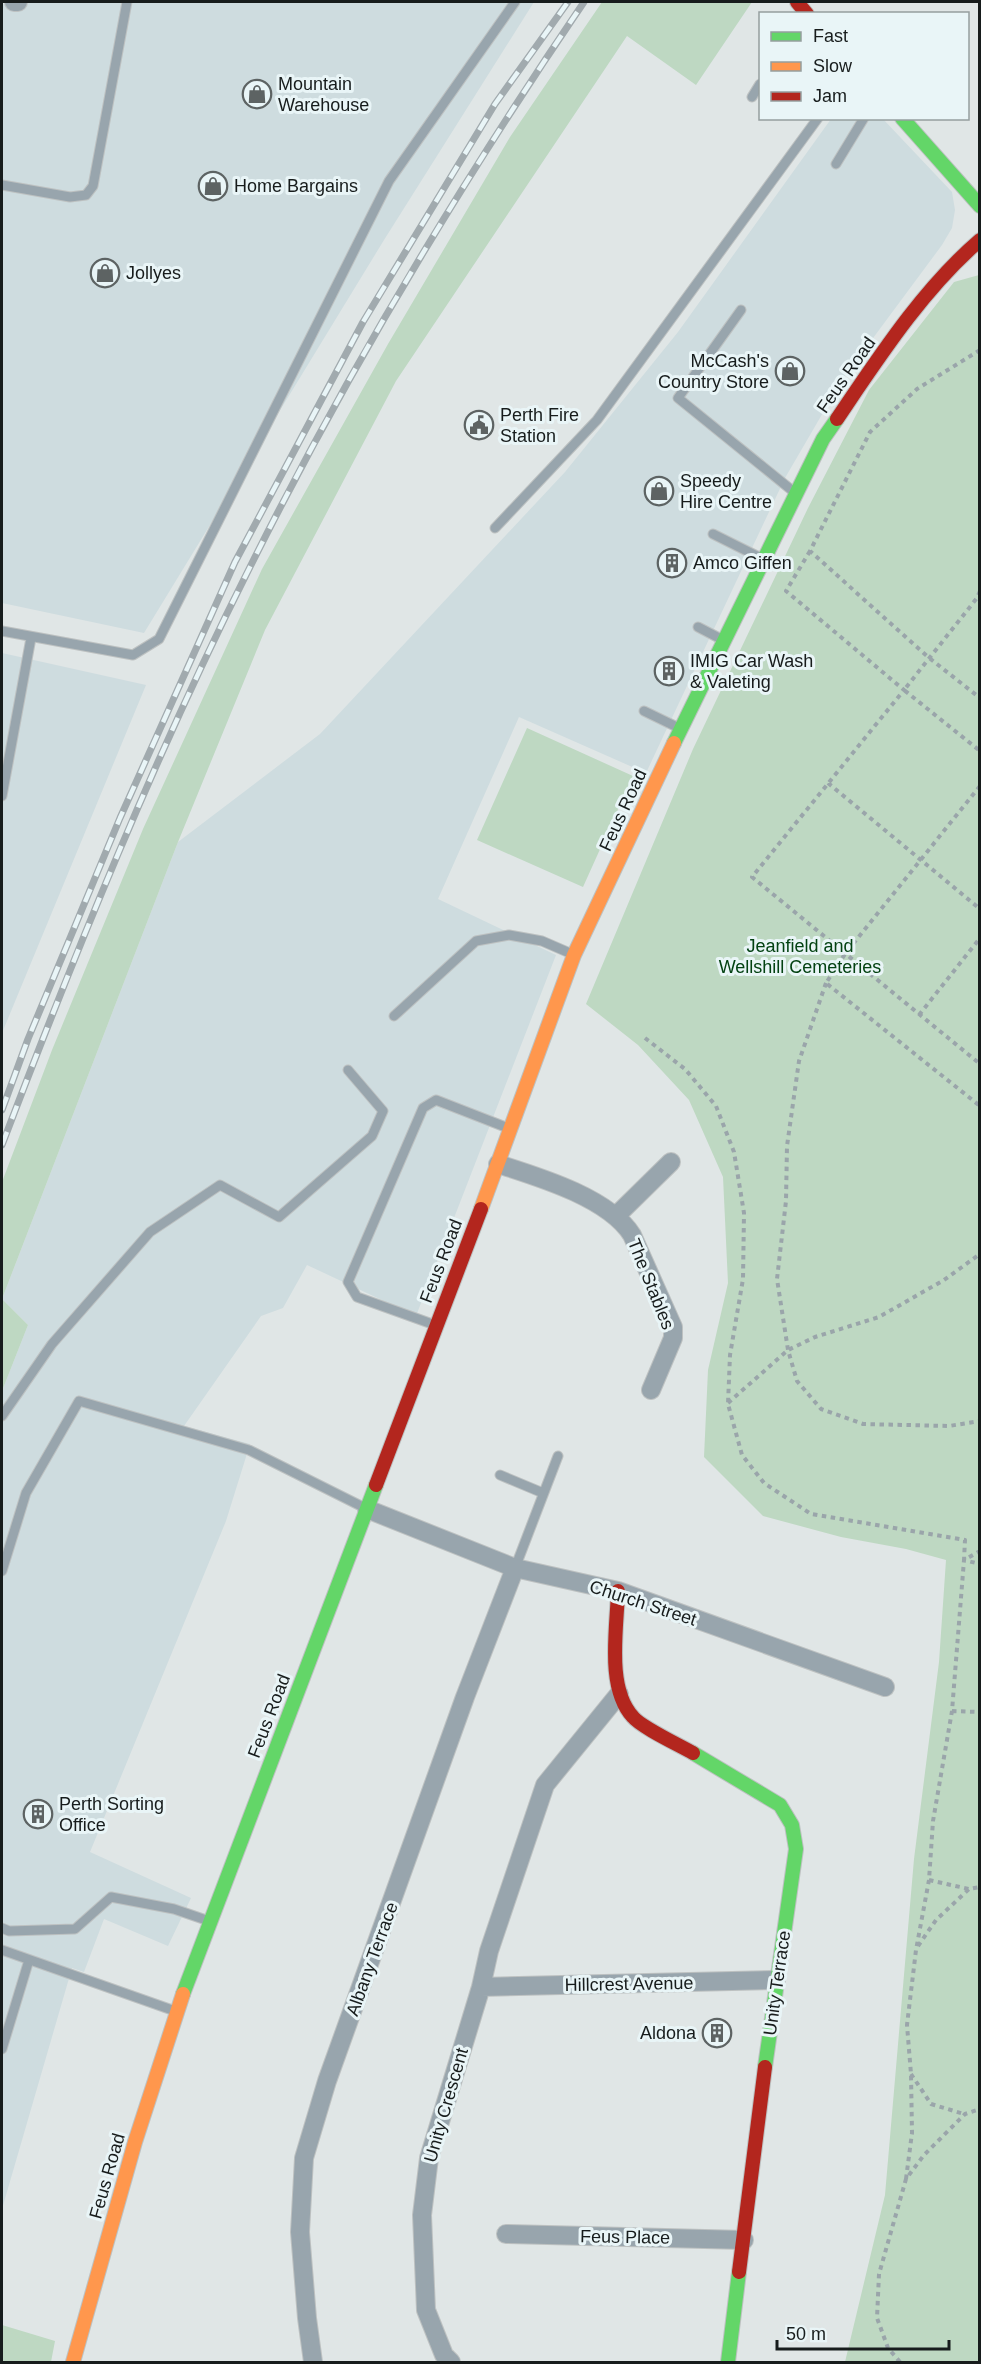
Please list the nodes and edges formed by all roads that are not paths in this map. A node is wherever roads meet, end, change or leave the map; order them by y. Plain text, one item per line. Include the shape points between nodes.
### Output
1 (127, 2) edge
2 (515, 2) edge
3 (759, 86) edge
4 (752, 97) dead end
5 (817, 120) edge
6 (863, 120) edge
7 (904, 120) edge
8 (836, 164) dead end
9 (2, 185) edge
10 (980, 206) edge
11 (980, 240) edge
12 (741, 310) dead end
13 (796, 493) junction
14 (495, 528) dead end
15 (713, 534) dead end
16 (763, 559) junction
17 (698, 627) dead end
18 (2, 631) edge
19 (31, 638) junction
20 (723, 640) junction
21 (644, 711) dead end
22 (681, 729) junction
23 (2, 796) edge
24 (574, 955) junction
25 (394, 1016) dead end
26 (348, 1070) dead end
27 (511, 1129) junction
28 (671, 1162) dead end
29 (498, 1164) junction
30 (615, 1216) junction
31 (435, 1326) junction
32 (651, 1390) dead end
33 (2, 1416) edge
34 (558, 1456) dead end
35 (500, 1475) dead end
36 (543, 1493) junction
37 (367, 1509) junction
38 (515, 1568) junction
39 (2, 1571) edge
40 (618, 1591) junction
41 (885, 1687) dead end
42 (619, 1694) junction
43 (211, 1922) junction
44 (2, 1929) edge
45 (2, 1950) edge
46 (29, 1960) junction
47 (776, 1980) junction
48 (481, 1987) junction
49 (177, 2011) junction
50 (2, 2049) edge
51 (506, 2234) dead end
52 (744, 2240) junction
53 (73, 2362) edge
54 (313, 2362) edge
55 (451, 2362) edge
56 (728, 2362) edge

1 - 9 lane via 93,186 86,195 70,197
2 - 19 lane via 389,181 159,639 133,655
3 - 4 lane
5 - 14 lane via 610,404
6 - 8 lane
7 - 10 street
11 - 13 street, Feus Road via 958,260 874,365 823,439
12 - 13 lane via 678,398
13 - 16 street, Feus Road
15 - 16 lane
16 - 20 street, Feus Road
17 - 20 lane
18 - 19 lane
19 - 23 lane
20 - 22 street, Feus Road
21 - 22 lane
22 - 24 street, Feus Road
24 - 25 lane via 542,941 509,935 476,941
24 - 27 street, Feus Road
26 - 33 lane via 383,1112 372,1136 279,1217 220,1185 150,1232 52,1344
27 - 29 street, Feus Road
27 - 31 lane via 436,1100 423,1108 348,1282 357,1298
28 - 30 street
29 - 30 street, The Stables via 596,1202
29 - 31 street, Feus Road
30 - 32 street, The Stables via 632,1236 673,1327 673,1338
31 - 37 street, Feus Road
34 - 36 lane
35 - 36 lane
36 - 38 lane
37 - 38 street, Church Street
37 - 39 lane via 249,1450 79,1401 26,1493
37 - 43 street, Feus Road
38 - 40 street, Church Street
38 - 54 street, Albany Terrace via 327,2081 304,2158 300,2232
40 - 41 street, Church Street
40 - 42 street, Unity Terrace via 615,1670
42 - 47 street, Unity Terrace via 633,1718 780,1805 792,1825 796,1849
42 - 48 street via 544,1785 489,1951
43 - 44 lane via 174,1909 111,1897 75,1929
43 - 49 street, Feus Road
45 - 46 lane
46 - 49 lane
46 - 50 lane
47 - 48 street, Hillcrest Avenue
47 - 52 street, Unity Terrace
48 - 55 street, Unity Crescent via 429,2158 422,2215 426,2310 444,2355
49 - 53 street, Feus Road via 135,2142
51 - 52 street, Feus Place
52 - 56 street, Unity Terrace

